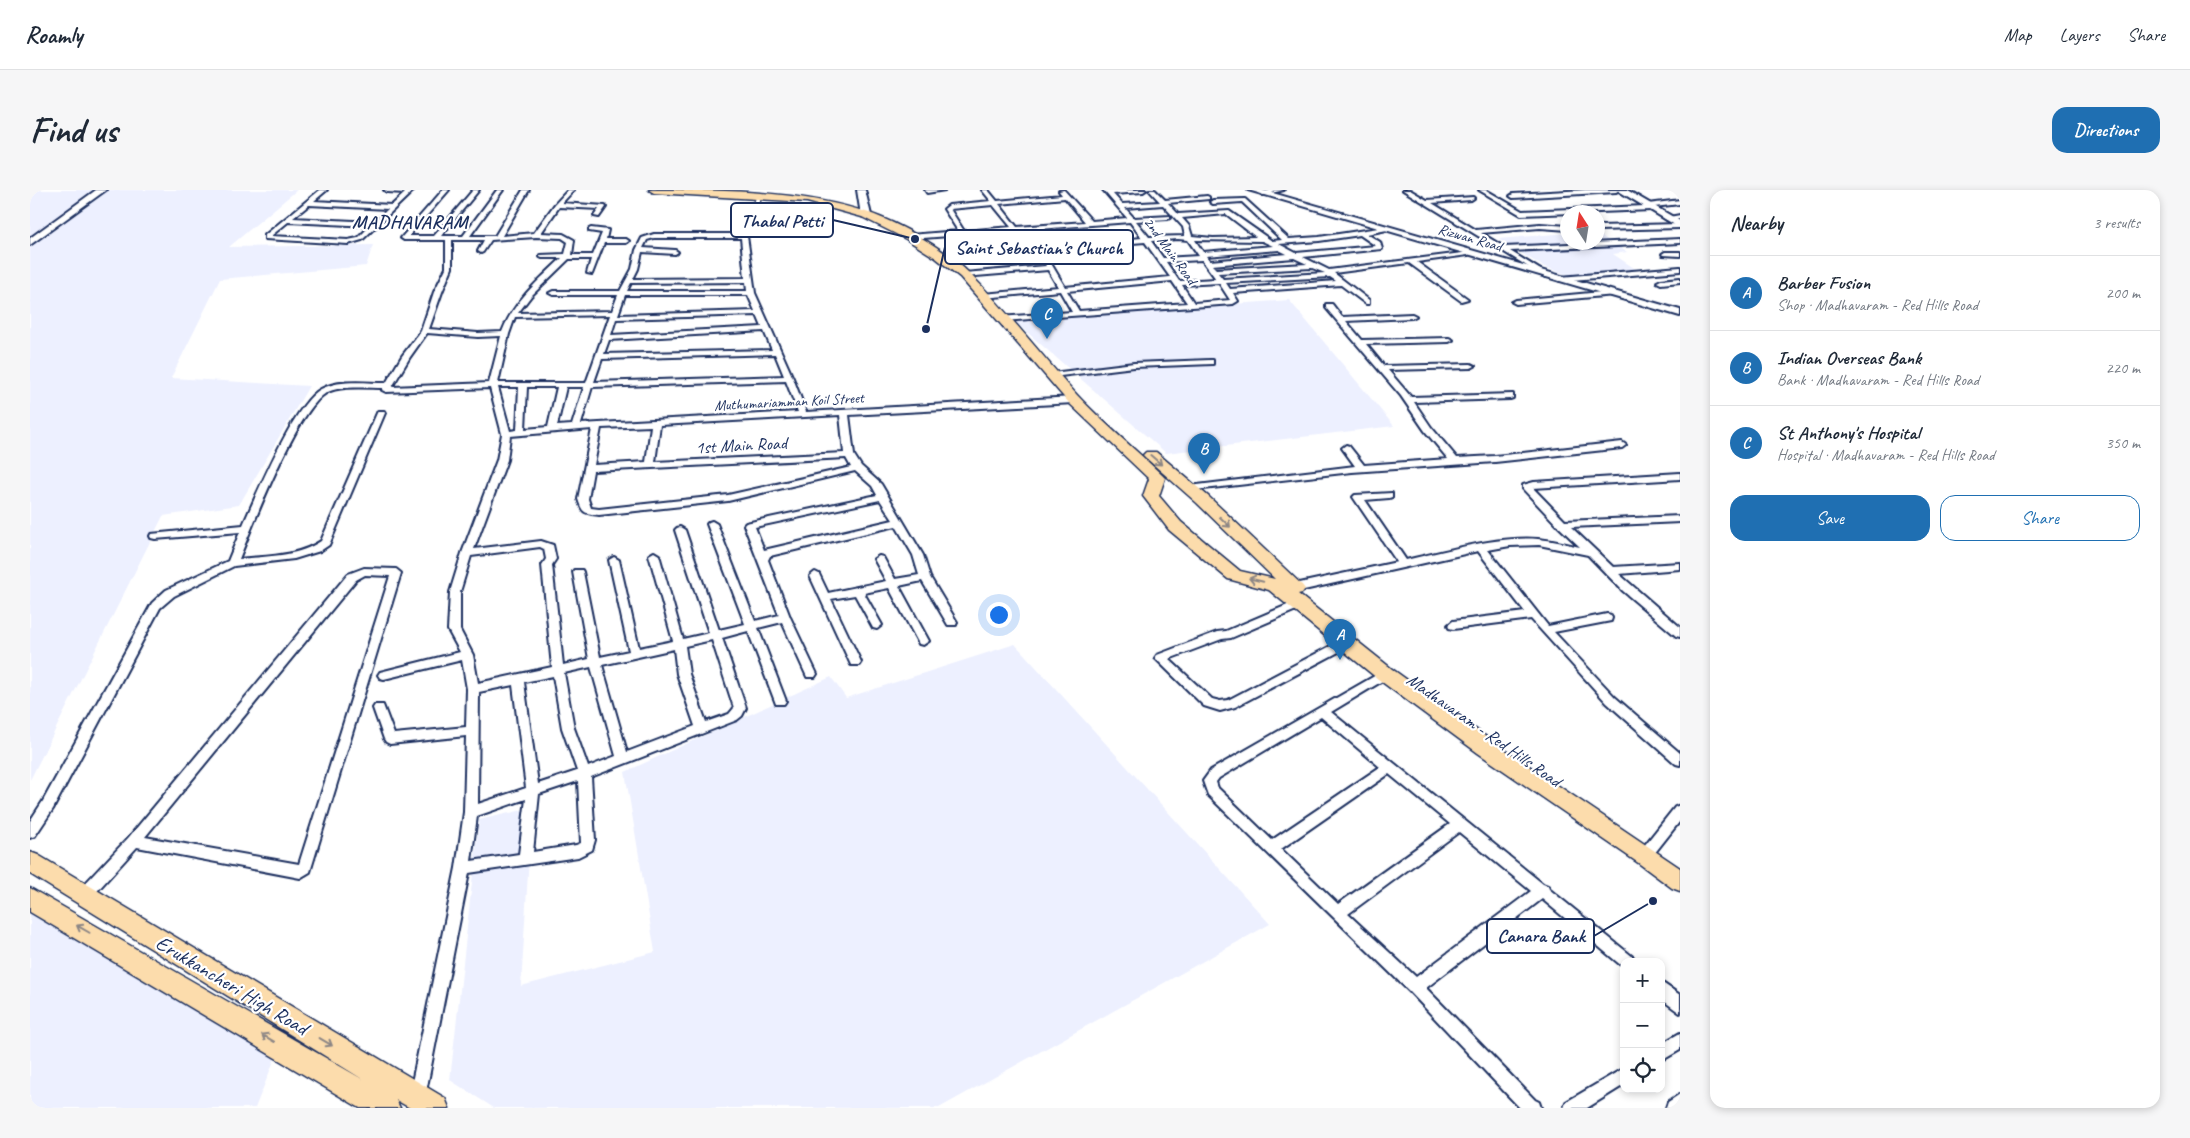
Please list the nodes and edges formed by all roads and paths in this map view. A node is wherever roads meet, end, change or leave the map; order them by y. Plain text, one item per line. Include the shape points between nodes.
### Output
1 (102, 190) edge
2 (324, 190) edge
3 (387, 190) edge
4 (411, 190) edge
5 (446, 190) edge
6 (476, 190) edge
7 (500, 190) edge
8 (526, 190) edge
9 (571, 190) edge
10 (654, 190) edge
11 (861, 190) edge
12 (942, 190) edge
13 (985, 190) edge
14 (1061, 190) edge
15 (1143, 190) edge
16 (1152, 190) edge
17 (1198, 190) edge
18 (1281, 190) edge
19 (1406, 190) edge
20 (1482, 190) edge
21 (1616, 190) edge
22 (1621, 190) edge
23 (696, 191) edge
24 (927, 191) edge
25 (1108, 191) edge
26 (1256, 194) edge
27 (760, 195) junction
28 (1066, 196) junction
29 (1513, 196) dead end
30 (1471, 198) dead end
31 (1243, 200) junction
32 (995, 202) junction
33 (1213, 202) junction
34 (1425, 202) junction
35 (1680, 202) edge
36 (308, 203) junction
37 (1162, 203) junction
38 (557, 205) junction
39 (1121, 206) junction
40 (1650, 207) junction
41 (394, 208) junction
42 (1170, 209) junction
43 (1227, 212) junction
44 (866, 215) junction
45 (597, 216) dead end
46 (1178, 216) junction
47 (1168, 217) dead end
48 (1680, 217) edge
49 (1667, 218) junction
50 (1130, 219) junction
51 (286, 220) junction
52 (1089, 222) junction
53 (378, 224) junction
54 (1680, 225) edge
55 (1560, 227) edge
56 (1015, 228) junction
57 (1605, 228) edge
58 (1385, 229) junction
59 (591, 230) dead end
60 (1475, 232) junction
61 (962, 233) junction
62 (1362, 233) junction
63 (536, 235) junction
64 (744, 236) junction
65 (910, 237) junction
66 (1189, 237) junction
67 (436, 238) junction
68 (449, 238) junction
69 (465, 238) junction
70 (489, 238) junction
71 (497, 238) junction
72 (1147, 240) junction
73 (602, 241) junction
74 (626, 241) dead end
75 (1266, 241) junction
76 (1287, 241) junction
77 (1680, 241) edge
78 (30, 242) edge
79 (1039, 248) junction
80 (1280, 248) junction
81 (1502, 249) junction
82 (639, 250) junction
83 (481, 251) dead end
84 (675, 252) dead end
85 (1468, 253) junction
86 (1665, 254) dead end
87 (1680, 254) edge
88 (542, 256) dead end
89 (568, 256) junction
90 (595, 256) junction
91 (940, 256) junction
92 (1295, 256) junction
93 (1204, 258) junction
94 (1163, 260) junction
95 (1412, 262) junction
96 (1314, 266) junction
97 (1051, 268) junction
98 (1680, 269) edge
99 (1214, 272) junction
100 (590, 273) dead end
101 (1330, 274) junction
102 (964, 275) junction
103 (1545, 275) junction
104 (1560, 279) junction
105 (749, 280) junction
106 (1680, 280) edge
107 (628, 281) junction
108 (1176, 281) junction
109 (1221, 281) junction
110 (1661, 282) dead end
111 (1344, 283) junction
112 (1064, 289) junction
113 (1228, 291) junction
114 (553, 293) dead end
115 (751, 293) junction
116 (1612, 293) junction
117 (622, 294) junction
118 (983, 296) junction
119 (1464, 299) dead end
120 (1366, 302) dead end
121 (1516, 302) dead end
122 (1192, 305) junction
123 (1330, 306) dead end
124 (758, 313) junction
125 (1076, 313) junction
126 (1680, 313) edge
127 (512, 315) junction
128 (614, 315) junction
129 (1412, 316) dead end
130 (1002, 319) junction
131 (1342, 319) junction
132 (766, 329) junction
133 (425, 331) junction
134 (505, 334) junction
135 (606, 338) junction
136 (1449, 340) dead end
137 (1362, 342) junction
138 (776, 352) junction
139 (599, 357) junction
140 (1210, 362) dead end
141 (1471, 366) dead end
142 (1383, 368) junction
143 (1052, 375) junction
144 (789, 378) junction
145 (388, 384) junction
146 (493, 385) junction
147 (523, 385) junction
148 (562, 385) junction
149 (589, 385) junction
150 (1063, 386) junction
151 (1510, 396) dead end
152 (1074, 400) junction
153 (1408, 400) junction
154 (381, 413) dead end
155 (844, 413) junction
156 (803, 415) junction
157 (656, 423) junction
158 (597, 426) junction
159 (576, 427) junction
160 (552, 429) junction
161 (521, 432) junction
162 (506, 434) junction
163 (1622, 446) dead end
164 (1346, 448) dead end
165 (849, 455) junction
166 (1455, 461) junction
167 (650, 464) junction
168 (590, 468) junction
169 (857, 468) junction
170 (1362, 469) junction
171 (1680, 476) edge
172 (1668, 477) junction
173 (1157, 478) joint
174 (1183, 484) junction
175 (1680, 485) edge
176 (883, 496) junction
177 (1389, 496) dead end
178 (1680, 519) edge
179 (899, 522) junction
180 (712, 524) dead end
181 (1561, 524) junction
182 (246, 528) junction
183 (680, 530) dead end
184 (156, 536) dead end
185 (1480, 547) junction
186 (1591, 552) junction
187 (467, 553) junction
188 (654, 555) dead end
189 (879, 559) dead end
190 (614, 560) dead end
191 (763, 560) junction
192 (232, 563) junction
193 (1403, 563) junction
194 (1680, 566) edge
195 (1610, 571) junction
196 (578, 572) dead end
197 (816, 576) dead end
198 (926, 577) junction
199 (891, 584) junction
200 (858, 590) junction
201 (1291, 590) junction
202 (825, 597) junction
203 (1532, 615) junction
204 (785, 617) junction
205 (1607, 618) dead end
206 (952, 622) dead end
207 (877, 625) dead end
208 (1453, 625) dead end
209 (750, 626) junction
210 (1545, 630) junction
211 (1680, 633) edge
212 (714, 636) junction
213 (923, 640) dead end
214 (1346, 643) junction
215 (679, 644) junction
216 (635, 654) junction
217 (467, 655) junction
218 (595, 662) junction
219 (855, 662) dead end
220 (558, 670) junction
221 (811, 674) dead end
222 (1385, 674) junction
223 (384, 675) dead end
224 (518, 679) junction
225 (473, 689) junction
226 (780, 700) dead end
227 (379, 708) dead end
228 (1322, 712) junction
229 (702, 729) junction
230 (472, 731) junction
231 (623, 759) junction
232 (1680, 760) edge
233 (1388, 768) junction
234 (584, 774) junction
235 (532, 791) junction
236 (1680, 811) edge
237 (470, 812) junction
238 (1459, 825) junction
239 (30, 832) edge
240 (134, 841) junction
241 (1273, 847) junction
242 (1649, 850) junction
243 (525, 859) junction
244 (30, 862) edge
245 (1680, 865) edge
246 (463, 868) junction
247 (1680, 881) edge
248 (1543, 890) junction
249 (84, 895) junction
250 (30, 899) edge
251 (1337, 913) junction
252 (133, 925) junction
253 (110, 944) junction
254 (1623, 958) edge
255 (1416, 987) junction
256 (1665, 992) edge
257 (1680, 1005) edge
258 (1680, 1041) edge
259 (1665, 1050) edge
260 (1620, 1078) edge
261 (1680, 1102) edge
262 (426, 1103) edge
263 (386, 1108) edge
264 (1533, 1108) edge
265 (1572, 1108) edge
266 (1674, 1108) edge

1 - 78 street
2 - 36 street
3 - 4 street
4 - 41 street
5 - 67 street via 404,238
6 - 67 street
7 - 69 street
8 - 71 street
9 - 38 street
10 - 23 main road, Madhavaram - Red Hills Road
11 - 44 street
12 - 24 street
13 - 32 street
14 - 28 street
15 - 25 street
16 - 37 street
17 - 33 street
18 - 26 street
19 - 34 street
20 - 40 street via 1521,213
21 - 29 street
22 - 40 street
23 - 27 main road, Madhavaram - Red Hills Road
25 - 39 street, 2nd Main Road
26 - 31 street
26 - 58 street, Rizwan Road
27 - 44 main road, Madhavaram - Red Hills Road via 807,200
27 - 64 street
28 - 32 street
28 - 52 street
30 - 34 street
31 - 33 street
31 - 76 street
32 - 56 street
32 - 61 street via 949,207 947,209
33 - 37 street
33 - 42 street
33 - 43 street
34 - 60 street
35 - 40 street
36 - 41 street
36 - 51 street
37 - 39 street
37 - 42 street
38 - 45 street via 603,207
38 - 63 street
39 - 50 street, 2nd Main Road
40 - 49 street
41 - 53 street
42 - 46 street
43 - 46 street
43 - 75 street
44 - 65 main road, Madhavaram - Red Hills Road
46 - 66 street via 1187,227
47 - 50 street
48 - 49 street
49 - 54 street
50 - 52 street
50 - 72 street, 2nd Main Road
51 - 53 street
51 - 53 street via 267,238 348,242 360,240
52 - 56 street
54 - 57 street
55 - 60 street via 1540,226
56 - 61 street
58 - 62 street
58 - 85 street, Rizwan Road
59 - 73 street via 606,231
60 - 81 street
61 - 65 street
62 - 76 street
62 - 92 street via 1378,243 1380,248
63 - 71 street
63 - 89 street via 568,238 572,241
64 - 82 street via 654,236 644,239
64 - 105 street
65 - 91 main road, Madhavaram - Red Hills Road
66 - 72 street
66 - 75 street
66 - 93 street
67 - 68 street
68 - 69 street
68 - 133 street via 449,268
69 - 70 street
70 - 71 street
70 - 83 street
72 - 79 street
72 - 94 street, 2nd Main Road
73 - 74 street
73 - 90 street
75 - 76 street
75 - 80 street
77 - 81 street
79 - 91 street
79 - 97 street
80 - 92 street
80 - 93 street
81 - 103 street
82 - 84 street
82 - 107 street
85 - 95 street
85 - 103 street, Rizwan Road
86 - 87 street
88 - 89 street
89 - 90 street
89 - 127 street via 528,294
90 - 100 street
91 - 102 main road, Madhavaram - Red Hills Road
92 - 93 street
92 - 96 street
93 - 94 street
93 - 99 street
94 - 108 street, 2nd Main Road
95 - 101 street
95 - 119 street
96 - 99 street
96 - 101 street
97 - 102 street
97 - 112 street
98 - 104 street
99 - 109 street
101 - 109 street
101 - 111 street
102 - 118 main road, Madhavaram - Red Hills Road
103 - 104 street, Rizwan Road
104 - 116 street, Rizwan Road
105 - 107 street
105 - 115 street
106 - 110 street
107 - 117 street
108 - 109 street
108 - 112 street
108 - 122 street, 2nd Main Road
109 - 113 street
111 - 113 street
111 - 120 street
112 - 118 street
112 - 125 street
113 - 122 street via 1233,302
114 - 117 street
115 - 117 street
115 - 124 street
116 - 121 street
116 - 126 street, Rizwan Road
117 - 128 street
118 - 130 main road, Madhavaram - Red Hills Road
122 - 125 street
123 - 131 street
124 - 128 street
124 - 132 street
125 - 130 street
127 - 128 street
127 - 134 street
128 - 135 street
129 - 131 street
130 - 143 main road, Madhavaram - Red Hills Road
131 - 137 street
132 - 135 street
132 - 138 street
133 - 134 street
133 - 145 street
134 - 146 street
135 - 139 street
136 - 137 street
137 - 142 street
138 - 139 street
138 - 144 street
139 - 149 street
140 - 143 street via 1134,365
141 - 142 street
142 - 153 street
143 - 150 main road, Madhavaram - Red Hills Road
144 - 149 street
144 - 156 street
145 - 146 street via 386,390
145 - 182 street via 329,389 316,397 281,453
146 - 147 street
146 - 162 street
147 - 148 street
147 - 161 street
148 - 149 street
148 - 160 street
149 - 159 street
150 - 152 main road, Madhavaram - Red Hills Road
150 -> 174 main road, Madhavaram - Red Hills Road via 1088,401
151 - 153 street
152 - 155 street, Muthumariamman Koil Street
152 - 173 main road, Madhavaram - Red Hills Road
153 - 166 street
154 - 192 street via 325,543 304,554
155 - 156 street, Muthumariamman Koil Street
155 - 165 street
156 - 157 street, Muthumariamman Koil Street
157 - 158 street, Muthumariamman Koil Street
157 - 167 street
158 - 159 street, Muthumariamman Koil Street
158 - 168 street
159 - 160 street, Muthumariamman Koil Street
160 - 161 street, Muthumariamman Koil Street
161 - 162 street, Muthumariamman Koil Street
162 - 187 street via 502,460
163 - 166 street
164 - 170 street
165 - 167 street, 1st Main Road
165 - 169 street
166 - 170 street
167 - 168 street, 1st Main Road
168 - 169 street via 584,504 587,510 599,512 728,498
169 - 176 street via 876,484
170 - 174 street
171 - 172 street
172 - 175 street
172 - 181 street via 1527,486 1527,490
201 -> 173 main road via 1234,575 1175,526 1151,496
174 -> 201 main road, Madhavaram - Red Hills Road via 1203,500
176 - 179 street
176 - 191 street via 749,525
177 - 193 street via 1358,497
178 - 181 street
179 - 191 street via 769,551
179 - 198 street via 918,554
180 - 209 street
181 - 186 street
182 - 184 street
182 - 192 street
183 - 212 street
185 - 186 street via 1538,542
185 - 193 street
185 - 203 street
186 - 195 street
187 - 217 street via 455,592 454,630
187 - 220 street via 541,544 549,547 551,559 547,565
188 - 215 street
189 - 199 street
190 - 216 street
191 - 204 street
192 - 239 street via 170,593 156,606 48,805
193 - 201 street
194 - 195 street
195 - 211 street
196 - 218 street
197 - 202 street
198 - 199 street
198 - 206 street
199 - 200 street
199 - 213 street
200 - 202 street
200 - 207 street
201 - 214 main road, Madhavaram - Red Hills Road
201 - 214 street via 1227,635 1221,634 1161,658 1208,703 1220,706 1231,704
201 - 242 main road, Madhavaram - Red Hills Road
202 - 219 street
203 - 208 street
203 - 210 street
204 - 209 street
204 - 221 street
205 - 210 street
209 - 212 street
209 - 226 street
210 - 232 street via 1612,700
212 - 215 street
212 - 229 street via 740,708 733,717
214 - 222 main road, Madhavaram - Red Hills Road
215 - 216 street
215 - 229 street via 683,674
216 - 218 street
217 - 223 street
217 - 225 street
218 - 220 street
218 - 231 street
220 - 224 street
220 - 234 street via 568,728
222 - 228 street
222 - 242 main road, Madhavaram - Red Hills Road via 1485,747
224 - 225 street
224 - 235 street
225 - 230 street
227 - 230 street via 390,739
228 - 233 street
228 - 241 street via 1215,774 1209,781 1213,790
229 - 231 street
230 - 237 street
231 - 234 street
233 - 238 street
233 - 241 street
234 - 235 street
234 - 243 street via 587,846 578,851
235 - 237 street
235 - 243 street
236 - 242 street
237 - 246 street
238 - 248 street
238 - 251 street
240 - 240 street via 352,577 364,571 396,573 305,868 300,872
240 - 249 street
241 - 251 street
242 - 245 main road, Madhavaram - Red Hills Road
242 - 247 main road, Madhavaram - Red Hills Road
243 - 246 street
244 - 249 main road, Erukkancheri High Road
246 - 262 street
248 - 254 street
248 - 255 street
249 - 252 main road, Erukkancheri High Road
253 -> 250 main road
251 - 255 street
252 - 253 main road
252 -> 262 main road, Erukkancheri High Road
263 -> 253 main road
255 - 264 street
256 - 257 street
258 - 259 street
260 - 265 street
261 - 266 street

